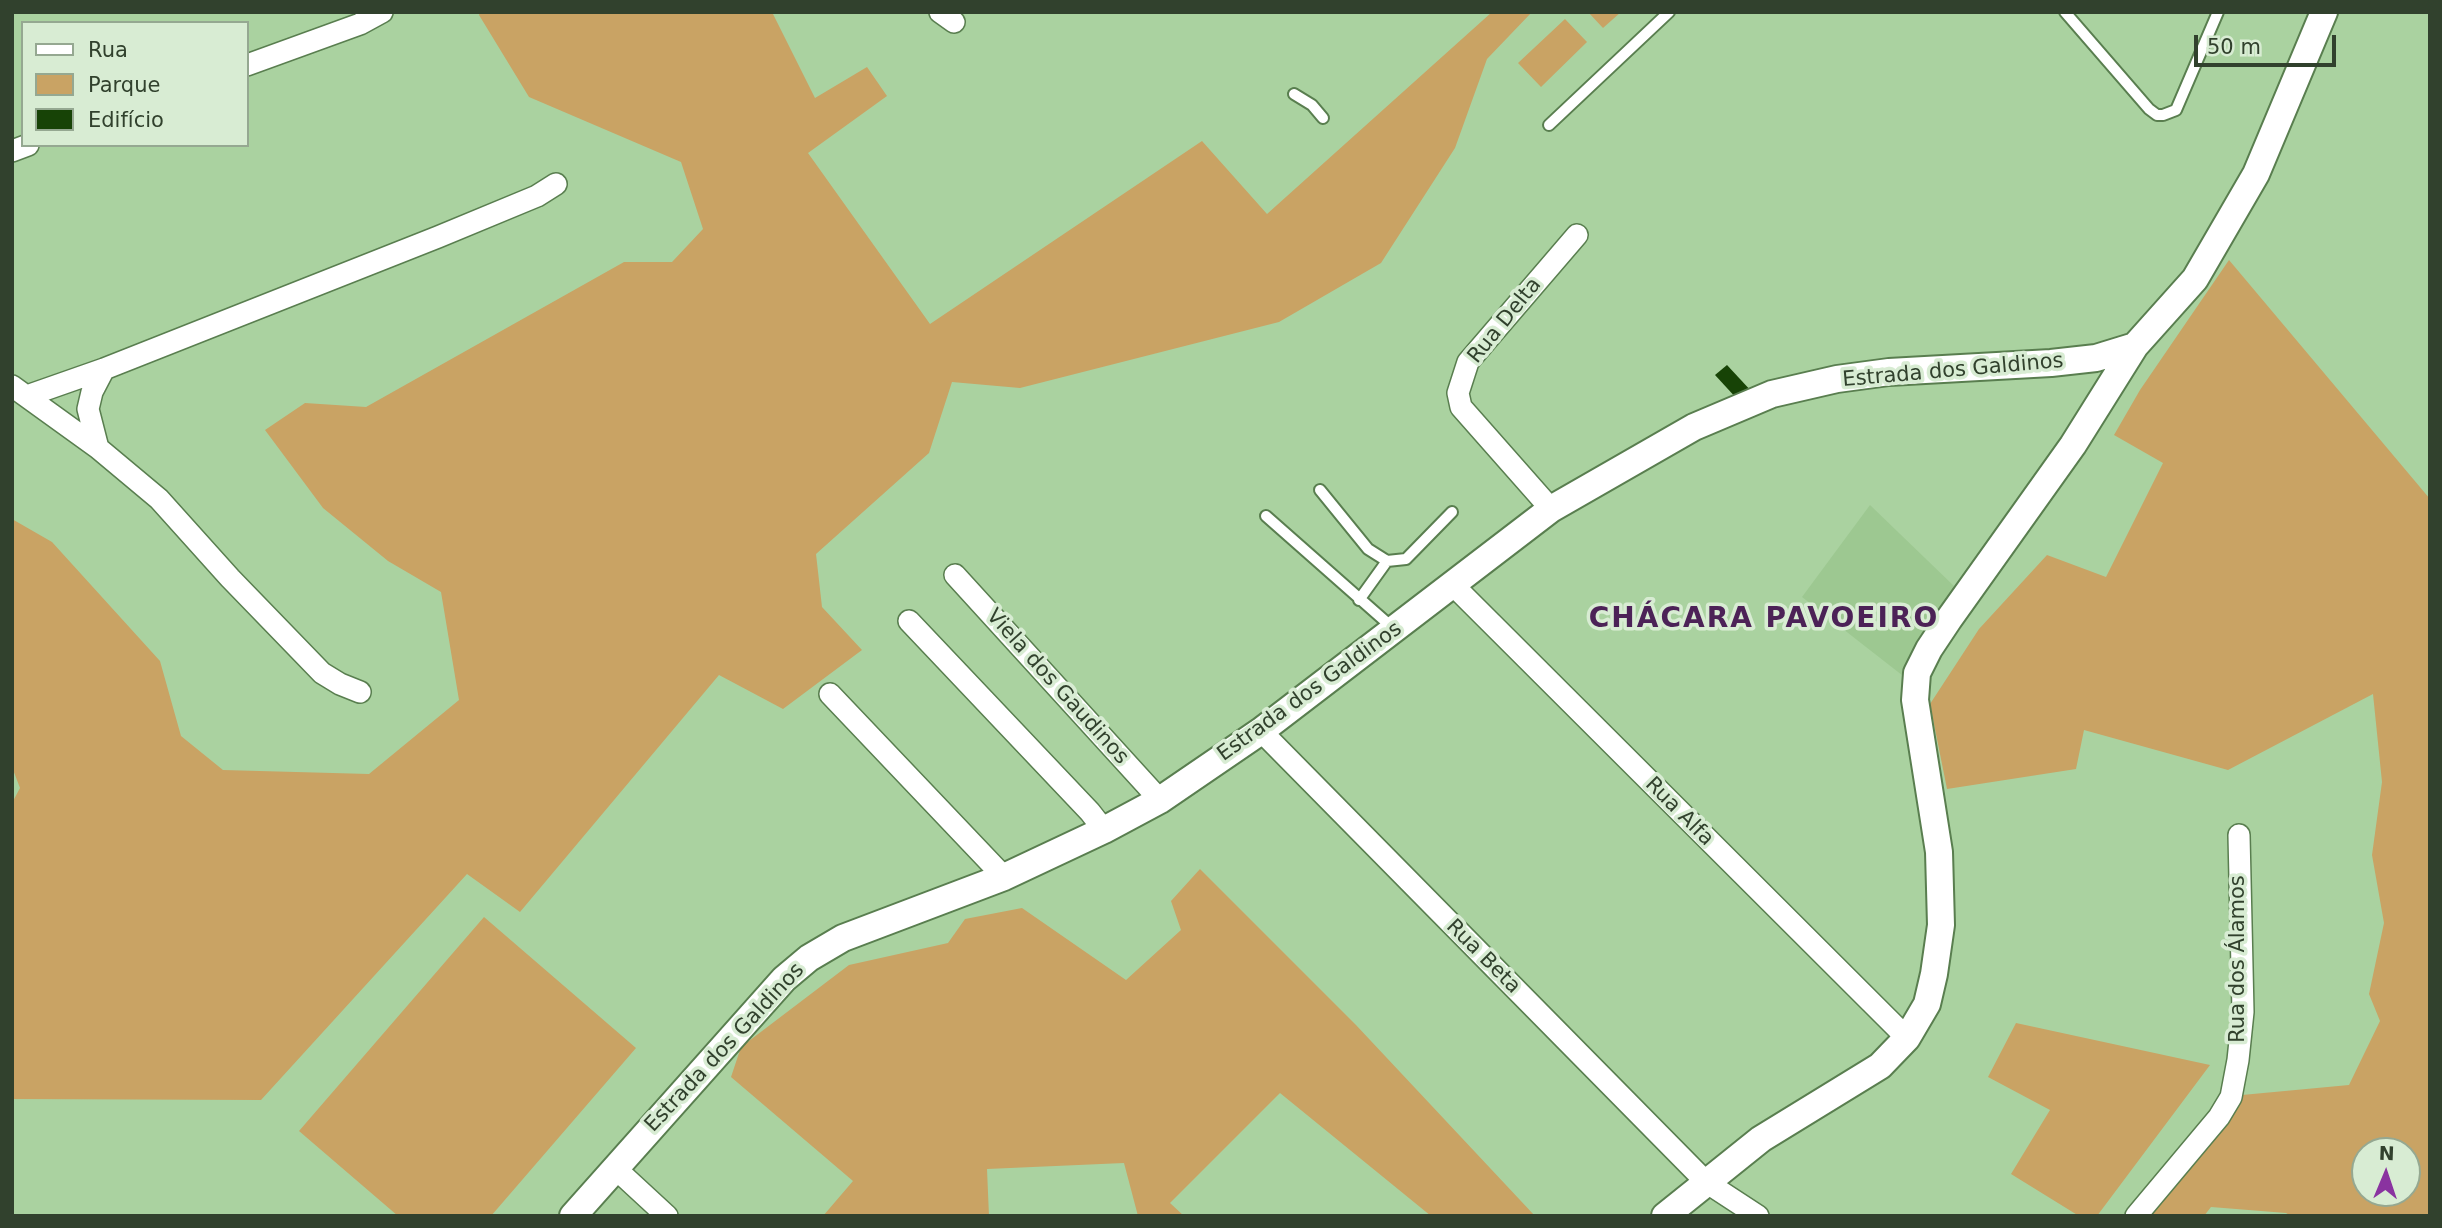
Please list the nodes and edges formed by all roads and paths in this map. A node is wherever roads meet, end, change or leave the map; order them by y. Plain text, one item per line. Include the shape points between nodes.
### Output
1 (382, 12) edge
2 (1669, 12) edge
3 (2066, 12) edge
4 (2218, 12) edge
5 (2324, 12) edge
6 (248, 65) edge
7 (1294, 94) dead end
8 (1323, 118) dead end
9 (1549, 125) dead end
10 (556, 184) dead end
11 (1577, 235) dead end
12 (2135, 346) junction
13 (104, 369) junction
14 (20, 391) edge
15 (98, 448) junction
16 (1320, 490) dead end
17 (1551, 509) junction
18 (1452, 512) dead end
19 (1265, 516) dead end
20 (1387, 561) junction
21 (955, 575) dead end
22 (1452, 584) junction
23 (1359, 600) junction
24 (909, 621) dead end
25 (1395, 630) junction
26 (360, 692) dead end
27 (830, 694) dead end
28 (1261, 731) junction
29 (1160, 800) junction
30 (1104, 830) junction
31 (2239, 835) dead end
32 (1004, 877) junction
33 (1908, 1038) junction
34 (615, 1168) junction
35 (1706, 1182) junction
36 (573, 1216) edge
37 (667, 1216) edge
38 (1665, 1216) edge
39 (1758, 1216) edge
40 (2136, 1216) edge

1 - 6 street
2 - 9 lane
3 - 4 lane via 2149,109 2163,116 2176,110
5 - 12 street via 2256,174 2195,279
7 - 8 lane
10 - 13 street via 438,237
11 - 17 street, Rua Delta via 1468,362 1458,393 1461,407
12 - 17 street, Estrada dos Galdinos via 2096,358 1889,372 1772,394 1693,427
12 - 33 street via 1917,673 1916,699 1939,852 1941,925 1927,1004
13 - 14 street
13 - 15 street via 89,409
14 - 15 street
15 - 26 street via 159,499 322,673
16 - 20 lane via 1368,550
17 - 22 street, Estrada dos Galdinos
18 - 20 lane via 1406,559
19 - 23 lane
20 - 23 lane
21 - 29 street, Viela dos Gaudinos
22 - 25 street, Estrada dos Galdinos
22 - 33 street, Rua Alfa
23 - 25 lane
24 - 30 street
25 - 28 street, Estrada dos Galdinos
27 - 32 street
28 - 29 street, Estrada dos Galdinos
28 - 35 street, Rua Beta
29 - 30 street, Estrada dos Galdinos
30 - 32 street, Estrada dos Galdinos
31 - 40 street, Rua dos Álamos via 2243,1012 2231,1097
32 - 34 street, Estrada dos Galdinos via 898,915 809,958 784,979
33 - 35 street via 1880,1066 1761,1139
34 - 36 street, Estrada dos Galdinos
34 - 37 street
35 - 38 street
35 - 39 street, Rua Beta

